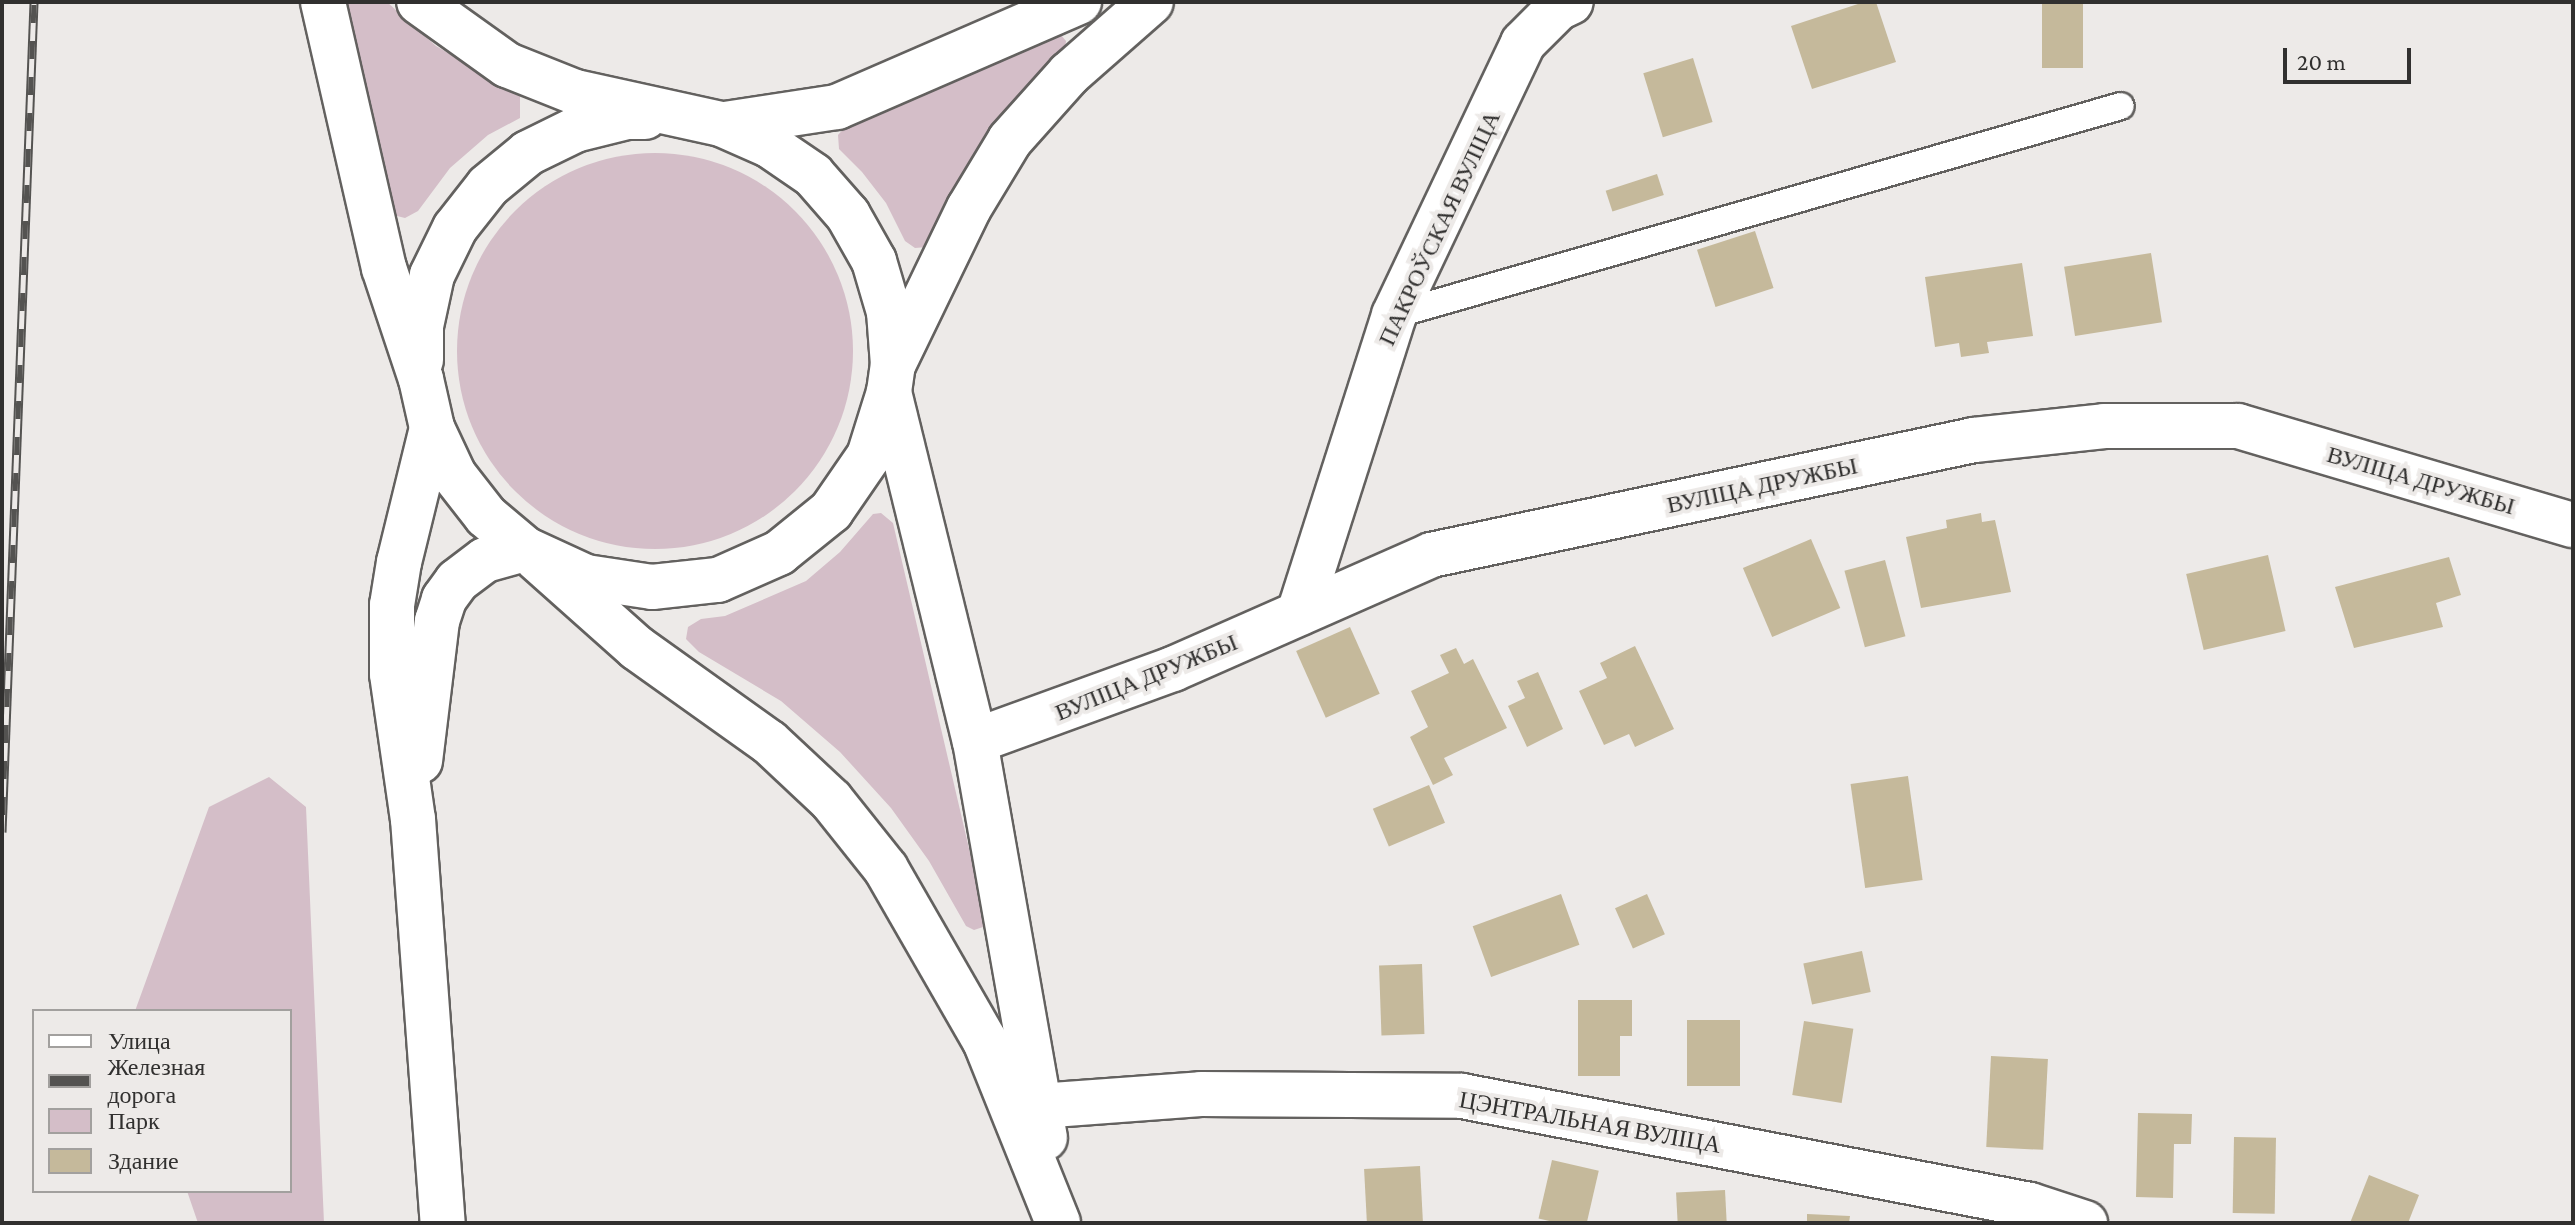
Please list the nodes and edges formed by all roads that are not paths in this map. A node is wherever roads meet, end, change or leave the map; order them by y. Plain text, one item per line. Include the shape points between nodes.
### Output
1 (323, 2) edge
2 (419, 2) edge
3 (1079, 2) edge
4 (1151, 2) edge
5 (1571, 2) edge
6 (2121, 106) dead end
7 (700, 121) junction
8 (1394, 315) junction
9 (891, 378) junction
10 (421, 379) junction
11 (432, 428) junction
12 (2573, 525) edge
13 (525, 549) junction
14 (1299, 613) junction
15 (975, 741) junction
16 (413, 819) junction
17 (1039, 1106) junction
18 (443, 1223) edge
19 (1059, 1223) edge
20 (2085, 1223) edge

1 - 10 main road via 384,268
2 - 7 main road via 507,65 575,92
3 - 7 main road via 837,107
4 - 9 main road via 1069,74 1010,140 969,208
5 - 8 main road, ПАКРОЎСКАЯ ВУЛІЦА via 1523,43
6 - 8 lane
7 - 9 main road via 769,145 802,168 848,215 874,261 889,312
7 - 10 main road via 627,117 575,130 528,153 488,186 455,228 432,275 421,326
8 - 14 main road, ПАКРОЎСКАЯ ВУЛІЦА
9 - 13 main road via 869,456 831,511 779,553 718,580 652,587 586,577
9 - 15 main road
10 - 11 main road
11 - 13 main road via 462,485 486,516
11 - 16 main road via 392,605 392,674
12 - 14 main road, ВУЛІЦА ДРУЖБЫ via 2238,426 2104,426 1974,440 1431,555
13 - 16 main road via 485,560 457,581 444,599
13 - 19 main road via 637,648 769,742 831,800 886,869 985,1041
14 - 15 main road, ВУЛІЦА ДРУЖБЫ via 1173,669
15 - 17 main road
16 - 18 main road
17 - 19 main road
17 - 20 main road, ЦЭНТРАЛЬНАЯ ВУЛІЦА via 1201,1094 1462,1096 2030,1205

